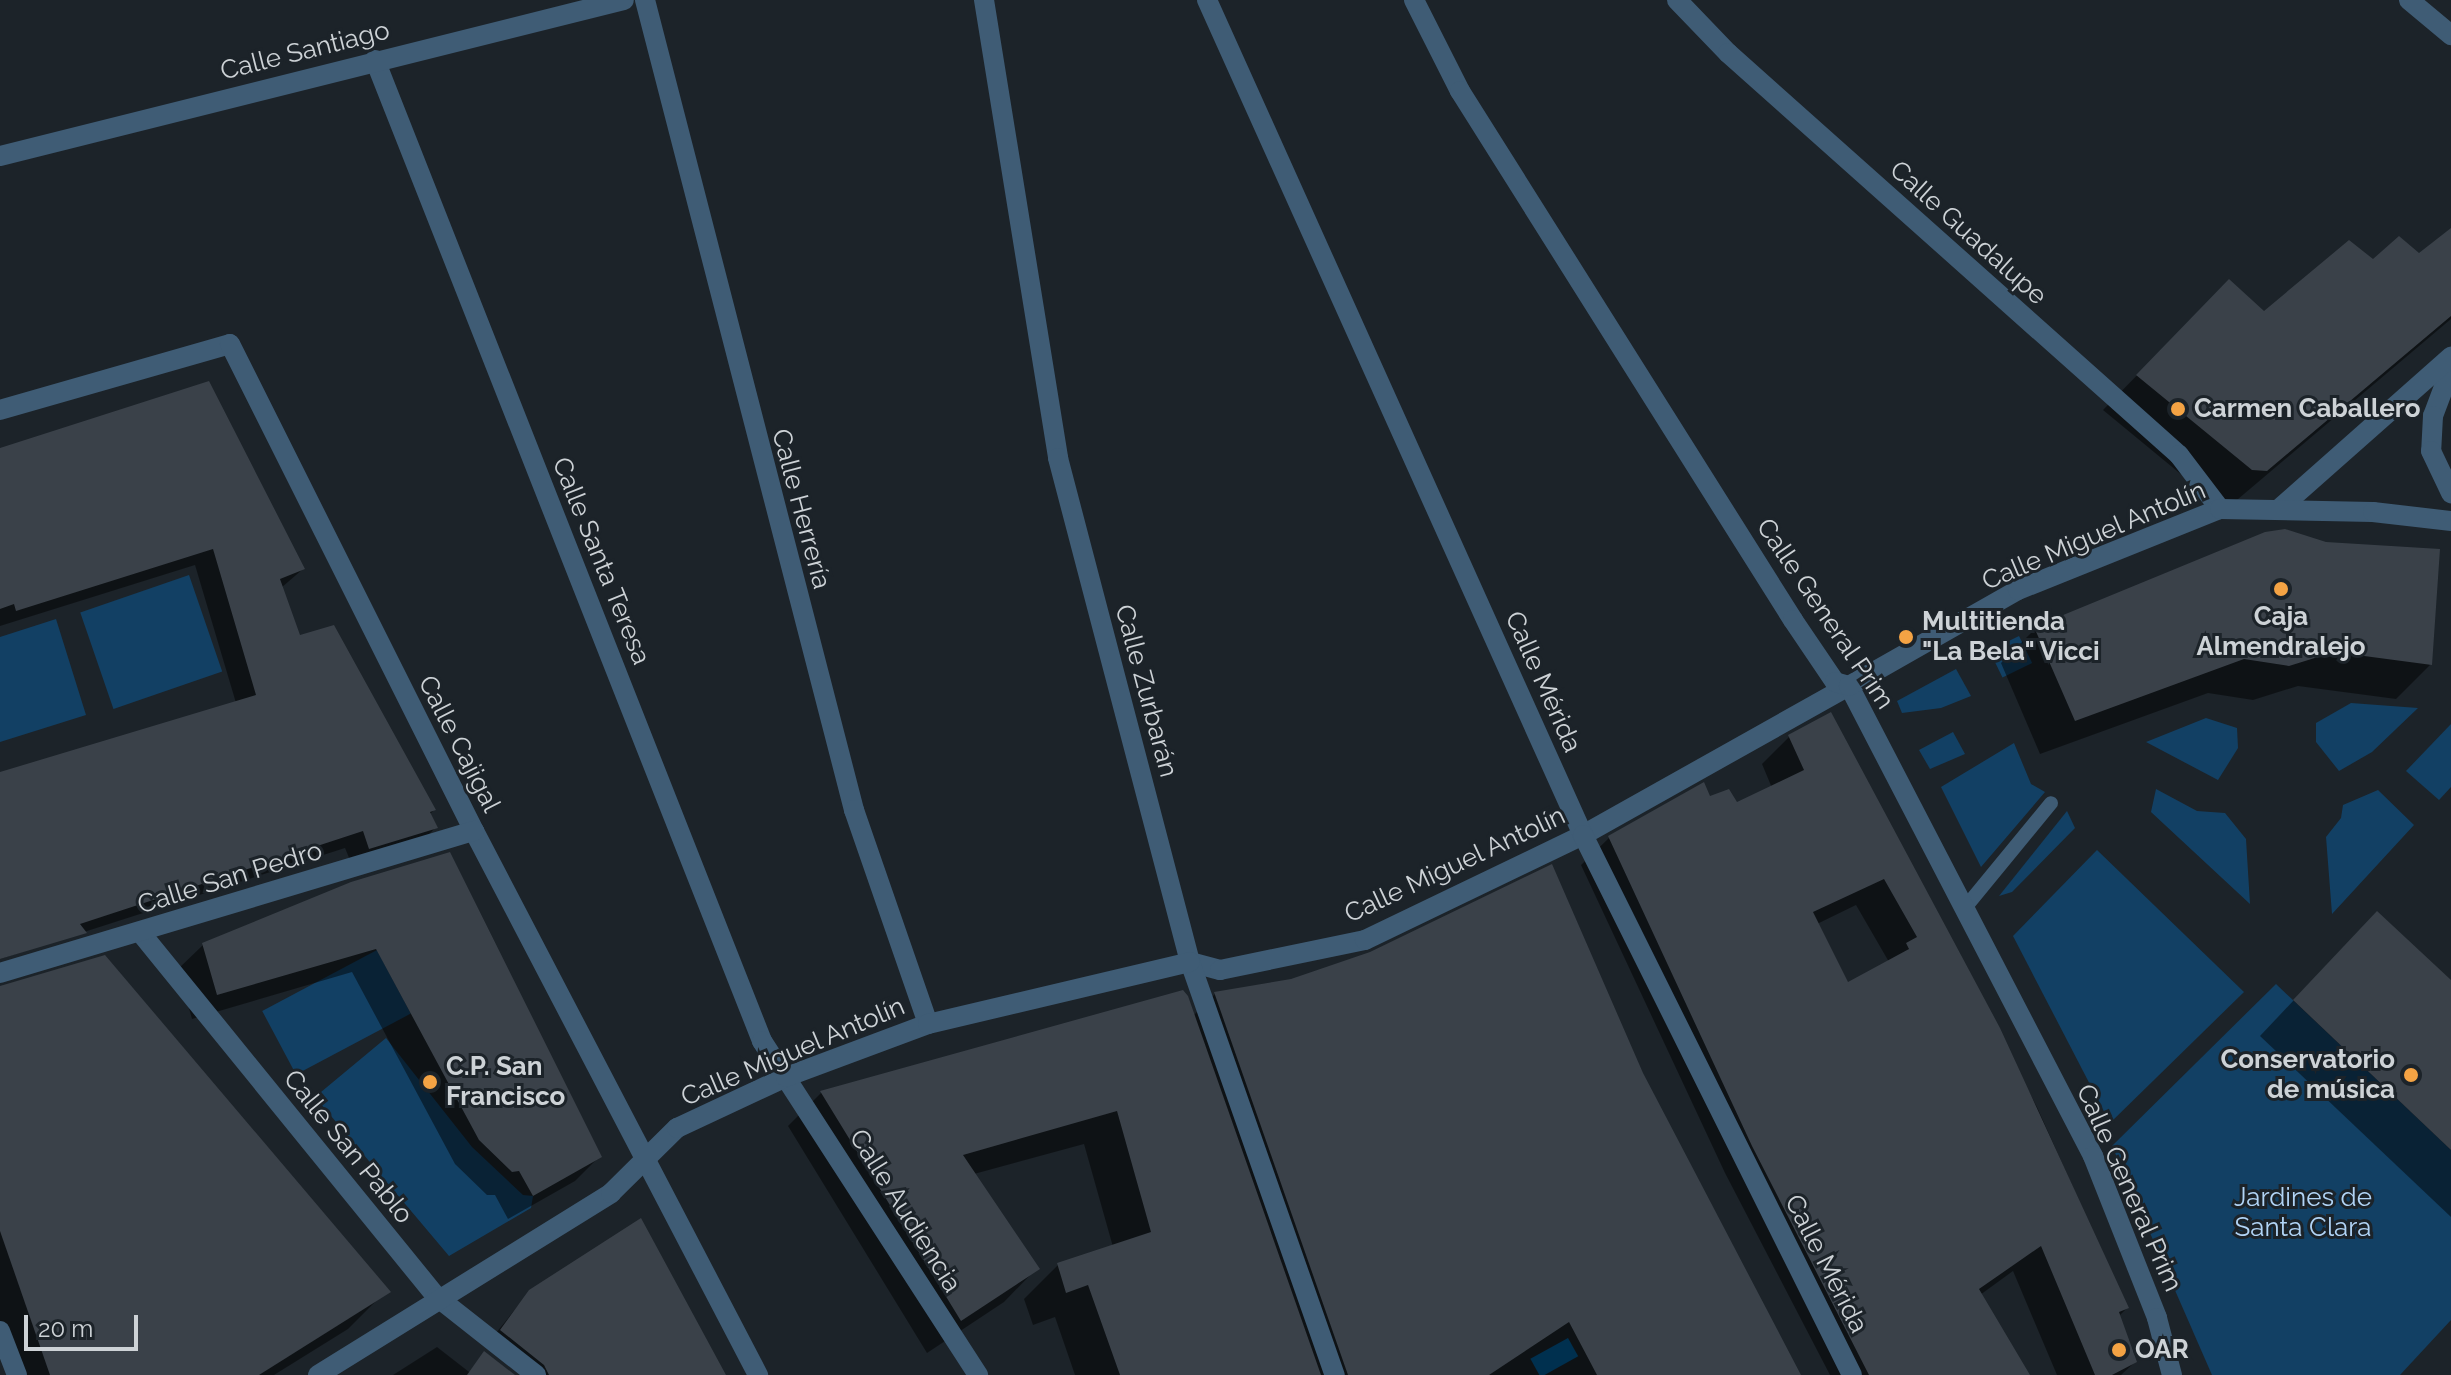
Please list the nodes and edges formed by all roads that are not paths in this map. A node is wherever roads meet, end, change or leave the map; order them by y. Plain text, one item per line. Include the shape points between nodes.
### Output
1 (624, 0) edge
2 (645, 0) edge
3 (1207, 0) edge
4 (1414, 0) edge
5 (1677, 0) edge
6 (2409, 0) edge
7 (988, 3) edge
8 (2451, 35) edge
9 (375, 60) junction
10 (0, 156) edge
11 (2451, 357) edge
12 (2451, 368) edge
13 (0, 410) edge
14 (2451, 493) edge
15 (2220, 509) junction
16 (2279, 509) junction
17 (2451, 521) edge
18 (1849, 686) junction
19 (2051, 803) dead end
20 (474, 831) junction
21 (1583, 835) junction
22 (1964, 909) junction
23 (140, 932) junction
24 (1190, 962) junction
25 (0, 973) edge
26 (928, 1024) junction
27 (786, 1077) junction
28 (644, 1160) junction
29 (437, 1297) junction
30 (0, 1331) edge
31 (2170, 1374) edge
32 (17, 1375) edge
33 (318, 1375) edge
34 (536, 1375) edge
35 (758, 1375) edge
36 (978, 1375) edge
37 (1335, 1375) edge
38 (1852, 1375) edge

1 - 9 street, Calle Santiago
2 - 26 street, Calle Herrería via 854,810
3 - 21 street, Calle Mérida
4 - 18 street, Calle General Prim via 1460,91 1793,620 1835,682
5 - 15 street, Calle Guadalupe via 1728,53 2179,455
6 - 8 street
7 - 24 street, Calle Zurbarán via 1058,458
9 - 10 street, Calle Santiago
9 - 27 street, Calle Santa Teresa via 762,1041
11 - 16 street
12 - 14 street via 2433,416 2431,451
13 - 20 street, Calle Cajigal via 230,344
15 - 16 street, Calle Miguel Antolín
15 - 18 street, Calle Miguel Antolín via 2018,590
16 - 17 street, Calle Miguel Antolín
18 - 21 street, Calle Miguel Antolín
18 - 22 street, Calle General Prim
19 - 22 lane
20 - 23 street, Calle San Pedro
20 - 28 street, Calle Cajigal
21 - 24 street, Calle Miguel Antolín via 1365,940 1220,970
21 - 38 street, Calle Mérida
22 - 31 street, Calle General Prim via 2093,1156 2157,1318
23 - 25 street, Calle San Pedro
23 - 29 street, Calle San Pablo
24 - 26 street, Calle Miguel Antolín
24 - 37 street, Calle Zurbarán
26 - 27 street, Calle Miguel Antolín
27 - 28 street, Calle Miguel Antolín via 677,1128
27 - 36 street, Calle Audiencia
28 - 29 street, Calle Miguel Antolín via 611,1193
28 - 35 street, Calle Cajigal
29 - 33 street, Calle Miguel Antolín
29 - 34 street, Calle San Pablo
30 - 32 street

